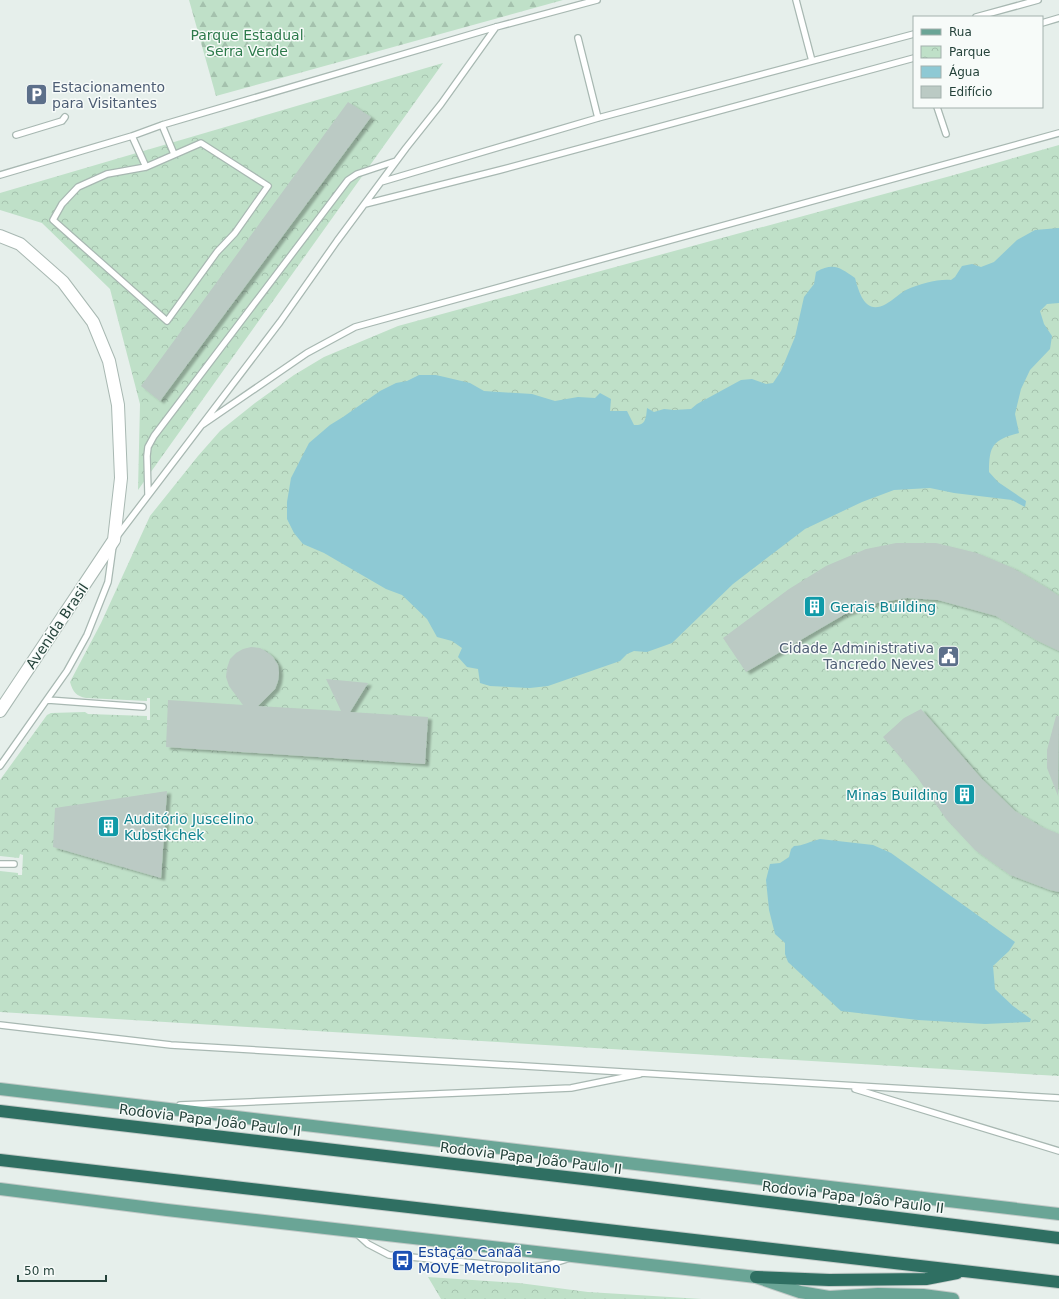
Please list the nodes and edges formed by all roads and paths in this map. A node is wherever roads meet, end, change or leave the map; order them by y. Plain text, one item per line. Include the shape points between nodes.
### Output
1 (597, 0) edge
2 (796, 0) edge
3 (1038, 0) edge
4 (1025, 2) edge
5 (979, 16) edge
6 (1059, 18) edge
7 (1043, 23) edge
8 (496, 26) junction
9 (913, 34) edge
10 (578, 38) dead end
11 (913, 58) edge
12 (812, 61) junction
13 (937, 108) edge
14 (65, 117) dead end
15 (598, 118) junction
16 (162, 125) junction
17 (1059, 133) edge
18 (946, 134) dead end
19 (16, 135) dead end
20 (132, 136) junction
21 (174, 154) junction
22 (396, 161) junction
23 (146, 167) junction
24 (0, 175) edge
25 (381, 182) junction
26 (365, 204) junction
27 (0, 236) edge
28 (202, 425) junction
29 (148, 494) junction
30 (114, 540) junction
31 (48, 700) junction
32 (143, 707) dead end
33 (0, 712) edge
34 (0, 766) edge
35 (0, 864) edge
36 (14, 864) dead end
37 (0, 1025) edge
38 (648, 1073) junction
39 (847, 1086) junction
40 (0, 1089) edge
41 (1059, 1098) edge
42 (152, 1107) junction
43 (0, 1111) edge
44 (1059, 1151) edge
45 (0, 1160) edge
46 (0, 1189) edge
47 (1059, 1214) edge
48 (353, 1230) junction
49 (1059, 1238) edge
50 (576, 1256) junction
51 (970, 1271) junction
52 (756, 1277) junction
53 (1059, 1282) edge
54 (953, 1299) edge

1 - 8 lane
2 - 12 lane
3 - 4 lane
4 - 5 lane
6 - 7 lane
8 - 16 lane
8 - 22 lane via 441,104
9 - 12 lane
10 - 15 lane
11 - 26 lane
12 - 15 lane
13 - 18 lane
14 - 19 lane via 62,121
15 - 25 lane
16 - 20 lane
16 - 21 lane
17 - 28 lane via 355,327 307,353
20 - 23 lane
20 - 24 lane
21 - 23 lane
21 - 23 lane via 201,143 268,186 167,320 53,220 62,204 78,187 107,174
22 - 25 lane
22 - 29 lane via 357,174 348,180 154,436 148,447 147,456
25 - 26 lane
26 - 28 lane
27 - 30 street via 20,244 64,282 93,322 109,361 118,405 120,478
28 - 29 lane
29 - 30 lane
30 - 31 lane via 108,582 87,635
30 - 33 street, Avenida Brasil
31 - 32 lane
31 - 34 lane
35 - 36 lane
37 - 38 lane via 172,1045
38 - 39 lane
38 - 42 lane via 571,1088
39 - 41 lane
39 - 44 lane
40 - 42 main road
42 - 47 main road
43 - 49 highway, Rodovia Papa João Paulo II
45 - 51 highway
46 - 48 main road
48 - 50 main road
48 - 50 lane via 368,1244 389,1255 534,1267
50 - 52 main road
51 - 52 highway via 926,1279 829,1280
51 - 53 highway
52 - 54 main road via 800,1292 829,1297 878,1294 924,1295

